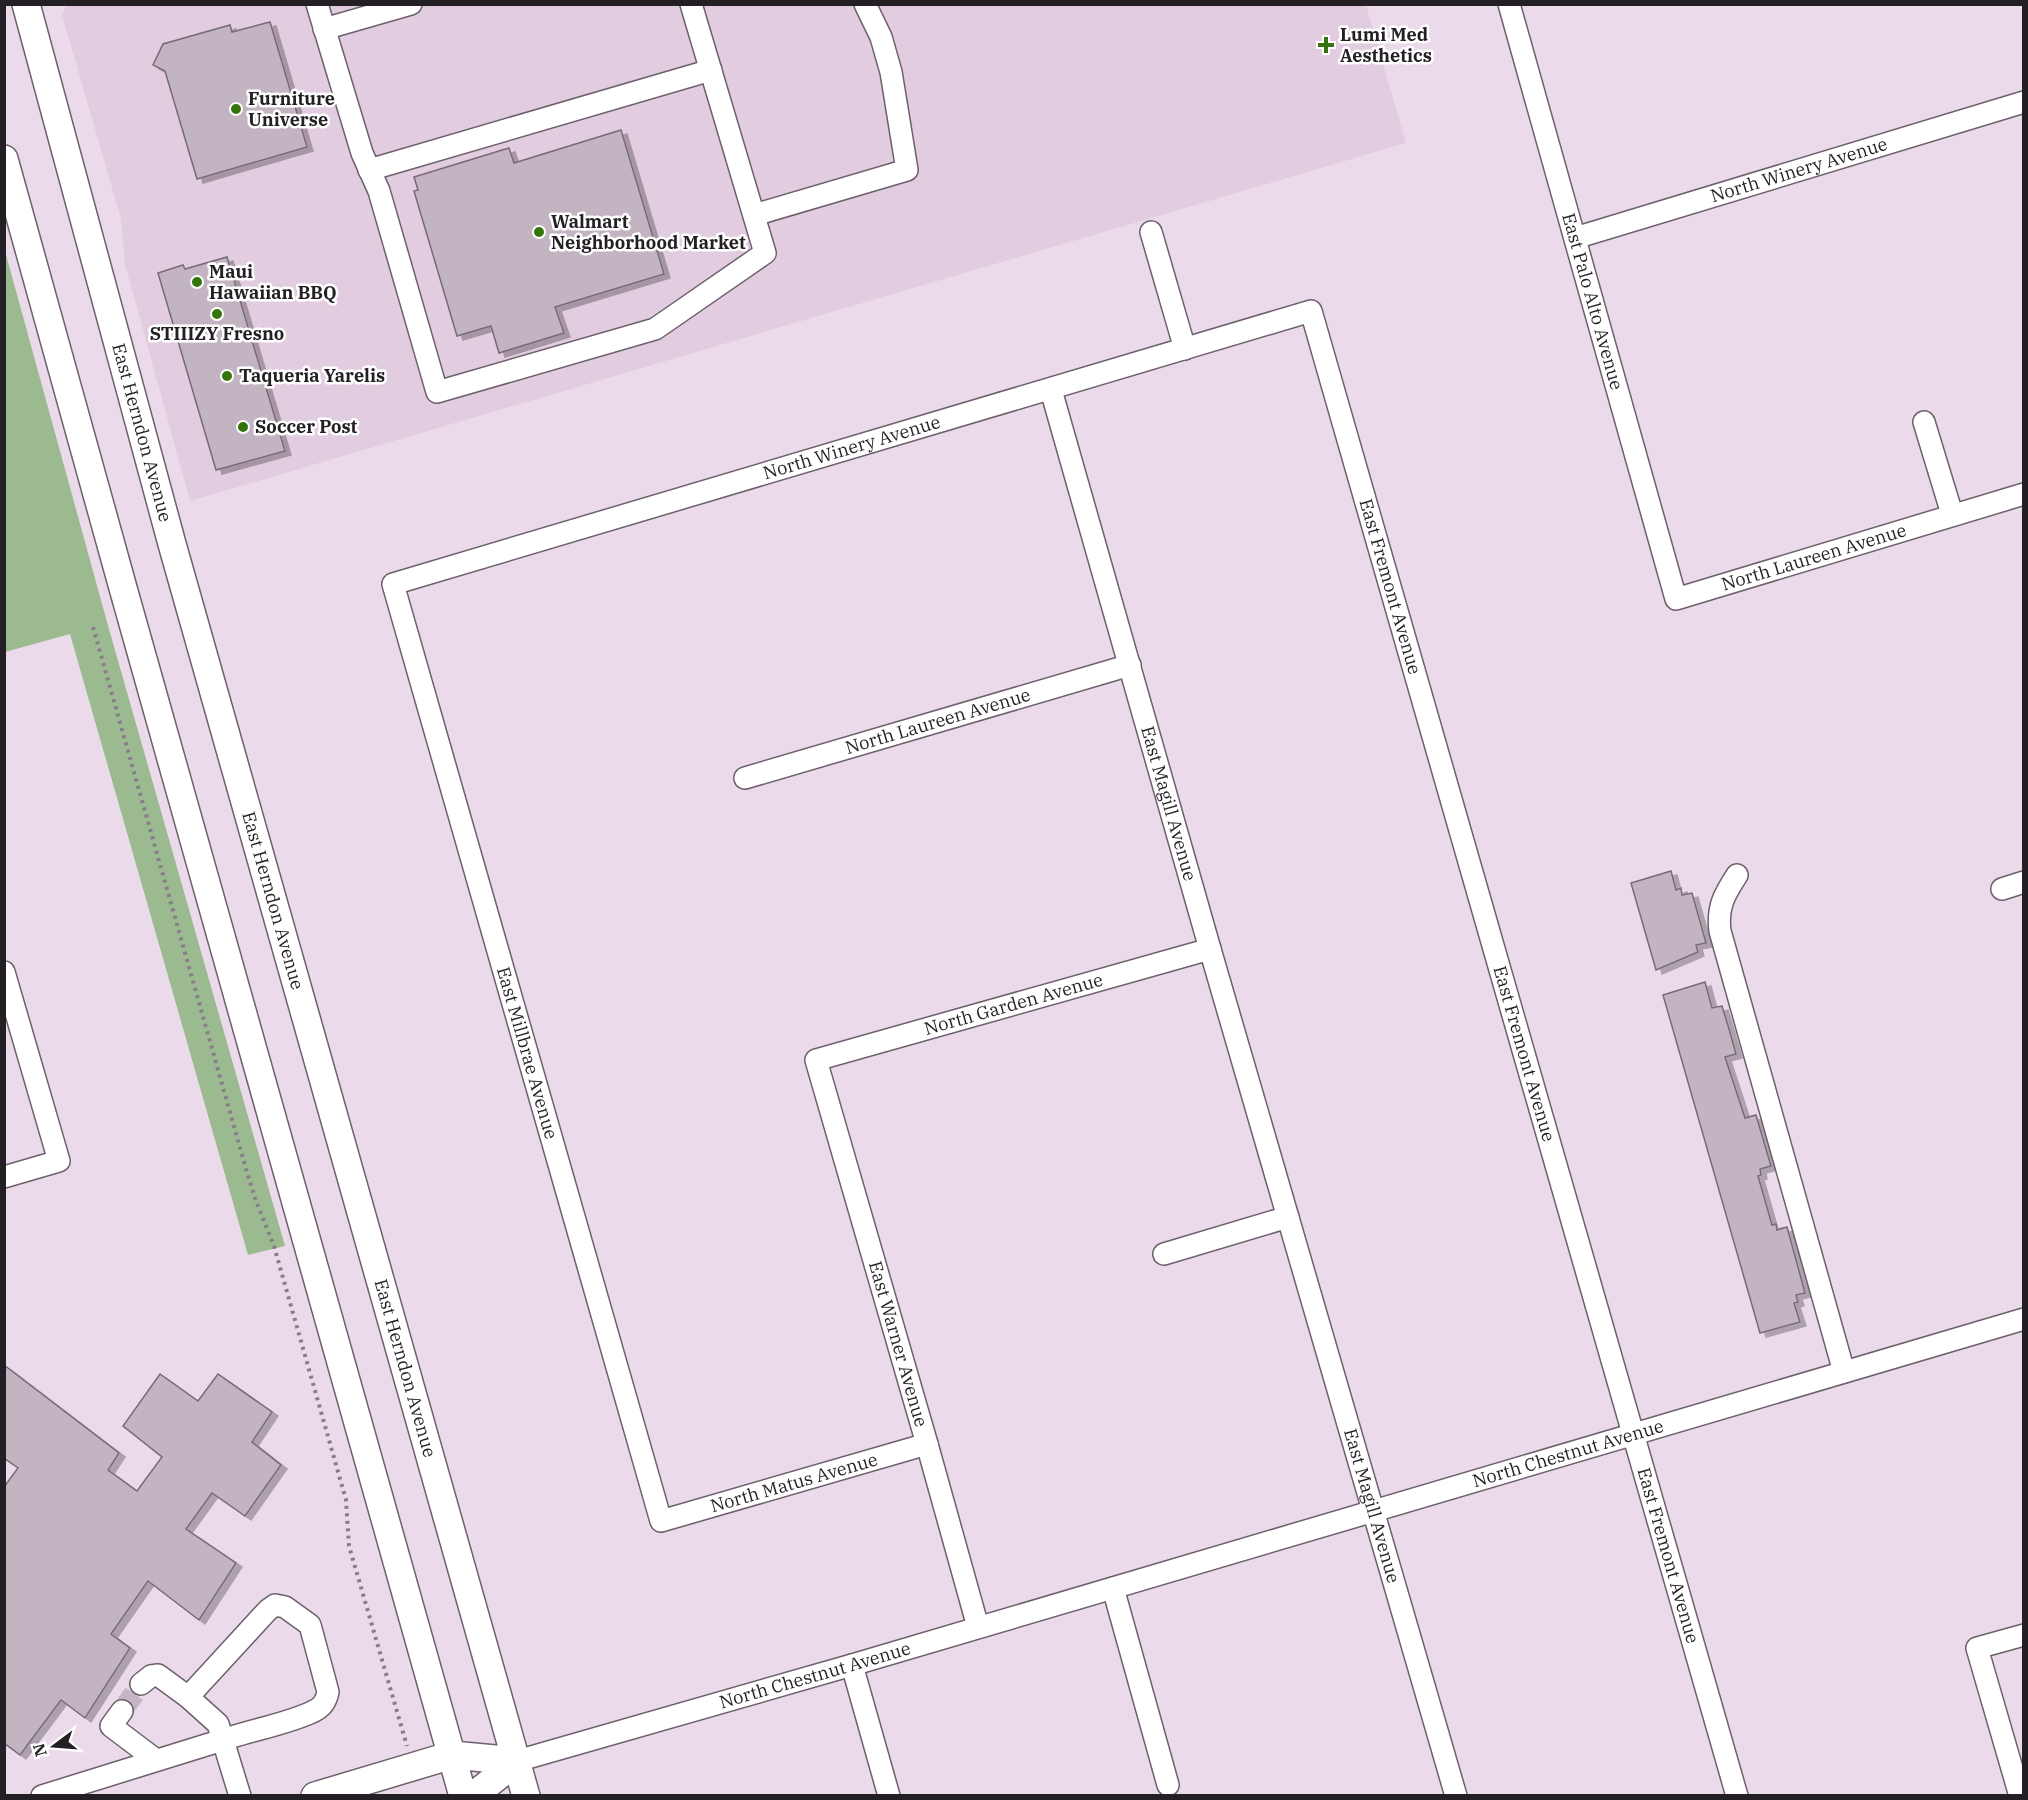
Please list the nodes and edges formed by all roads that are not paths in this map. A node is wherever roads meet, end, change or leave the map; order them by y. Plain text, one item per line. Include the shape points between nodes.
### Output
1 (26, 4) edge
2 (317, 4) edge
3 (411, 4) edge
4 (691, 4) edge
5 (865, 4) edge
6 (1509, 4) edge
7 (324, 29) junction
8 (711, 70) junction
9 (2024, 102) edge
10 (4, 159) edge
11 (369, 170) junction
12 (754, 215) junction
13 (1151, 232) dead end
14 (1575, 238) junction
15 (1311, 311) joint
16 (1185, 349) junction
17 (1051, 390) junction
18 (1924, 422) dead end
19 (2024, 494) edge
20 (1952, 514) junction
21 (393, 584) joint
22 (1676, 599) joint
23 (1130, 665) junction
24 (745, 778) dead end
25 (1737, 874) dead end
26 (2024, 882) edge
27 (2002, 889) dead end
28 (1210, 949) junction
29 (4, 972) edge
30 (816, 1060) joint
31 (4, 1177) edge
32 (1288, 1217) junction
33 (1164, 1254) dead end
34 (2024, 1319) edge
35 (1844, 1372) junction
36 (1633, 1434) junction
37 (927, 1444) junction
38 (1374, 1511) junction
39 (660, 1521) joint
40 (1113, 1587) junction
41 (978, 1627) junction
42 (2024, 1635) edge
43 (852, 1665) junction
44 (141, 1684) dead end
45 (188, 1697) junction
46 (122, 1711) tunnel mouth
47 (224, 1740) junction
48 (452, 1755) junction
49 (156, 1760) junction
50 (517, 1761) junction
51 (1168, 1785) dead end
52 (42, 1796) edge
53 (240, 1796) edge
54 (315, 1796) edge
55 (464, 1796) edge
56 (473, 1796) edge
57 (526, 1796) edge
58 (889, 1796) edge
59 (1456, 1796) edge
60 (1737, 1796) edge
61 (2020, 1796) edge

1 - 50 main road, East Herndon Avenue via 172,544
2 - 7 street
3 - 7 street
4 - 8 street
5 - 12 street via 891,72 907,170
6 - 14 street, East Palo Alto Avenue
7 - 11 street
8 - 11 street
8 - 12 street
9 - 14 street, North Winery Avenue
10 - 48 main road
11 - 12 street via 379,191 437,392 655,329 765,254
13 - 16 street
14 - 22 street, East Palo Alto Avenue
15 - 16 street, North Winery Avenue
15 - 36 street, East Fremont Avenue
16 - 17 street, North Winery Avenue
17 - 21 street, North Winery Avenue
17 - 23 street, East Magill Avenue
18 - 20 street
19 - 20 street, North Laureen Avenue
20 - 22 street, North Laureen Avenue
21 - 39 street, East Millbrae Avenue
23 - 24 street, North Laureen Avenue
23 - 28 street, East Magill Avenue
25 - 35 street via 1718,914 1720,931
26 - 27 street
28 - 30 street, North Garden Avenue
28 - 32 street, East Magill Avenue
29 - 31 street via 59,1161
30 - 37 street, East Warner Avenue
32 - 33 street
32 - 38 street, East Magill Avenue
34 - 35 street, North Chestnut Avenue
35 - 36 street, North Chestnut Avenue
36 - 38 street, North Chestnut Avenue
36 - 60 street, East Fremont Avenue
37 - 39 street, North Matus Avenue
37 - 41 street, East Warner Avenue
38 - 40 street, North Chestnut Avenue
38 - 59 street, East Magill Avenue
40 - 41 street, North Chestnut Avenue
40 - 51 street
41 - 43 street, North Chestnut Avenue
42 - 61 street via 1977,1648
43 - 50 street, North Chestnut Avenue
43 - 58 street
44 - 45 street via 158,1675
45 - 47 street via 218,1724
45 - 47 street via 275,1605 285,1607 310,1625 328,1692 326,1702 313,1712
46 - 49 street via 111,1726
47 - 49 street
47 - 53 street
48 - 50 main road, North Chestnut Avenue
48 - 54 main road, North Chestnut Avenue
48 - 55 main road
49 - 52 street
50 - 56 main road, North Chestnut Avenue
50 - 57 main road, East Herndon Avenue

